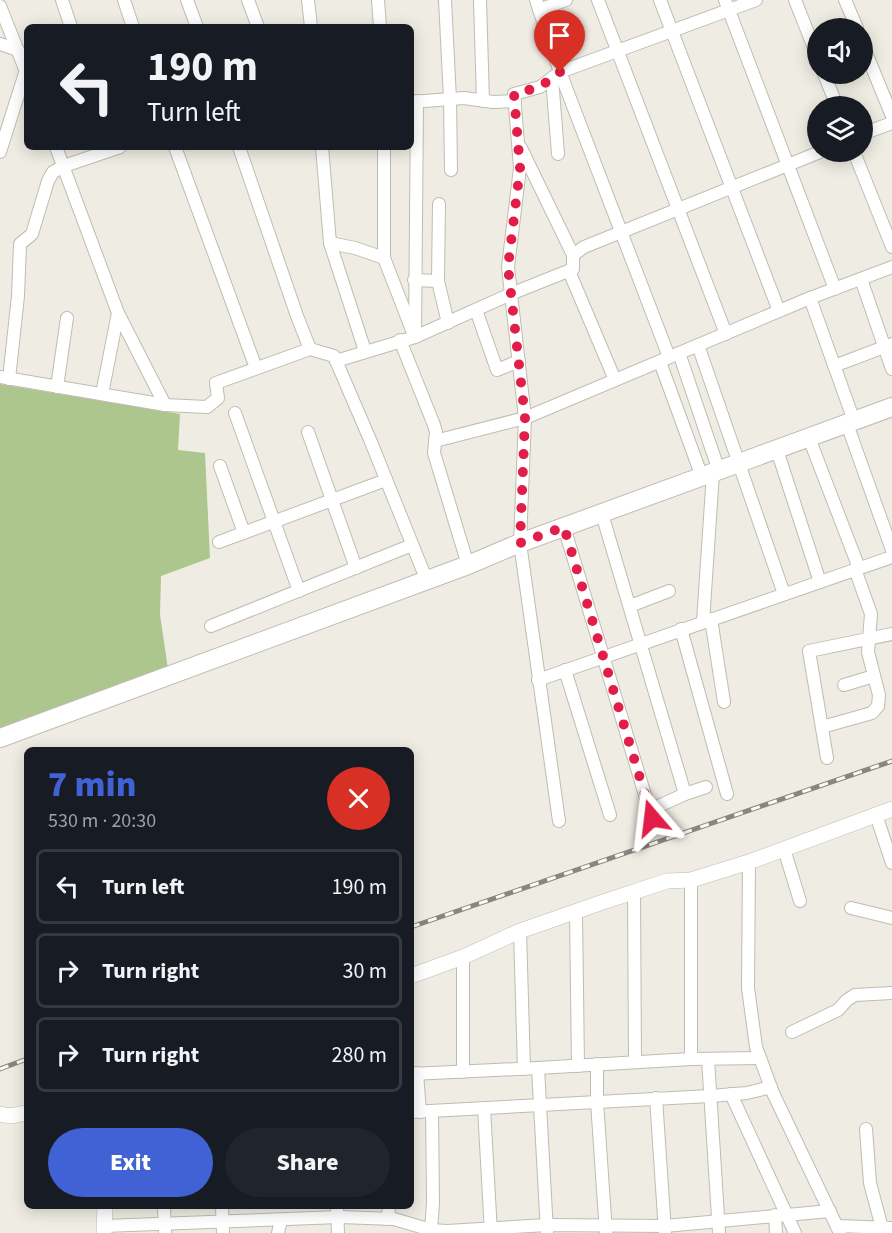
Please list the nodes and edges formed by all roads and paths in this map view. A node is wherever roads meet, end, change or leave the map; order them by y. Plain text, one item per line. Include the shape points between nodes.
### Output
1 (62, 0) edge
2 (123, 0) edge
3 (187, 0) edge
4 (248, 0) edge
5 (308, 0) edge
6 (378, 0) edge
7 (445, 0) edge
8 (480, 0) edge
9 (567, 0) edge
10 (598, 0) edge
11 (660, 0) edge
12 (756, 0) edge
13 (795, 0) edge
14 (845, 0) edge
15 (537, 5) edge
16 (727, 5) edge
17 (0, 6) edge
18 (852, 18) edge
19 (70, 24) edge
20 (132, 24) edge
21 (196, 24) edge
22 (257, 24) edge
23 (310, 24) edge
24 (380, 24) edge
25 (807, 30) edge
26 (673, 32) junction
27 (0, 44) edge
28 (18, 50) junction
29 (618, 53) junction
30 (24, 66) edge
31 (873, 70) edge
32 (556, 75) junction
33 (24, 78) edge
34 (450, 99) junction
35 (483, 101) junction
36 (514, 101) junction
37 (414, 102) edge
38 (892, 116) edge
39 (892, 123) edge
40 (873, 130) edge
41 (518, 142) junction
42 (57, 150) edge
43 (110, 150) edge
44 (176, 150) edge
45 (240, 150) edge
46 (322, 150) edge
47 (384, 150) edge
48 (0, 152) edge
49 (558, 154) dead end
50 (807, 157) edge
51 (858, 162) edge
52 (786, 165) junction
53 (64, 166) junction
54 (451, 170) dead end
55 (732, 186) junction
56 (439, 204) dead end
57 (678, 208) junction
58 (622, 232) junction
59 (330, 243) junction
60 (892, 247) edge
61 (573, 255) junction
62 (384, 258) junction
63 (892, 267) edge
64 (569, 271) junction
65 (861, 279) junction
66 (414, 280) junction
67 (438, 281) junction
68 (835, 289) junction
69 (513, 293) junction
70 (810, 298) junction
71 (476, 310) junction
72 (779, 311) junction
73 (118, 313) junction
74 (67, 318) dead end
75 (448, 323) junction
76 (726, 334) junction
77 (415, 337) junction
78 (400, 340) junction
79 (698, 345) junction
80 (888, 345) edge
81 (310, 349) junction
82 (365, 351) junction
83 (669, 357) junction
84 (336, 361) junction
85 (519, 361) junction
86 (834, 366) junction
87 (256, 368) junction
88 (892, 369) edge
89 (5, 378) edge
90 (615, 380) junction
91 (57, 387) junction
92 (102, 394) junction
93 (165, 405) junction
94 (892, 407) edge
95 (234, 412) dead end
96 (525, 418) junction
97 (850, 423) junction
98 (309, 432) dead end
99 (809, 438) junction
100 (435, 441) junction
101 (777, 450) junction
102 (739, 464) junction
103 (220, 466) dead end
104 (712, 473) junction
105 (386, 480) junction
106 (332, 500) junction
107 (602, 514) junction
108 (274, 522) junction
109 (564, 527) junction
110 (244, 533) junction
111 (219, 542) dead end
112 (520, 543) junction
113 (412, 545) junction
114 (892, 550) edge
115 (892, 556) edge
116 (468, 565) junction
117 (356, 568) junction
118 (857, 569) junction
119 (427, 581) junction
120 (820, 582) junction
121 (299, 591) junction
122 (669, 591) dead end
123 (784, 594) junction
124 (630, 606) junction
125 (707, 620) junction
126 (212, 626) dead end
127 (681, 629) junction
128 (892, 634) edge
129 (869, 640) junction
130 (641, 643) junction
131 (603, 657) junction
132 (565, 670) junction
133 (874, 676) junction
134 (538, 680) junction
135 (844, 685) dead end
136 (724, 702) dead end
137 (822, 727) junction
138 (0, 738) edge
139 (827, 758) dead end
140 (706, 787) dead end
141 (685, 794) junction
142 (727, 794) dead end
143 (892, 809) edge
144 (610, 815) dead end
145 (876, 815) junction
146 (559, 821) dead end
147 (784, 849) junction
148 (749, 862) junction
149 (892, 863) edge
150 (691, 880) junction
151 (634, 892) junction
152 (800, 901) dead end
153 (851, 908) dead end
154 (576, 912) junction
155 (892, 918) edge
156 (520, 931) junction
157 (464, 957) junction
158 (414, 975) edge
159 (892, 993) edge
160 (792, 1032) dead end
161 (760, 1058) junction
162 (691, 1059) junction
163 (708, 1059) junction
164 (635, 1062) junction
165 (597, 1064) junction
166 (578, 1065) junction
167 (538, 1068) junction
168 (524, 1069) junction
169 (463, 1072) junction
170 (414, 1074) edge
171 (771, 1087) junction
172 (731, 1094) junction
173 (710, 1096) junction
174 (656, 1098) junction
175 (597, 1102) junction
176 (540, 1106) junction
177 (484, 1108) junction
178 (421, 1112) edge
179 (0, 1114) edge
180 (24, 1114) edge
181 (866, 1129) dead end
182 (105, 1209) edge
183 (164, 1209) edge
184 (222, 1209) edge
185 (337, 1211) edge
186 (830, 1211) junction
187 (389, 1212) edge
188 (781, 1214) junction
189 (281, 1220) junction
190 (402, 1227) edge
191 (719, 1227) edge
192 (222, 1228) edge
193 (887, 1228) edge
194 (165, 1229) edge
195 (547, 1229) edge
196 (606, 1229) edge
197 (665, 1229) edge
198 (104, 1230) edge
199 (839, 1230) edge
200 (437, 1231) edge
201 (491, 1231) edge
202 (278, 1233) edge
203 (338, 1233) edge
204 (776, 1233) edge
205 (795, 1233) edge

1 - 19 street
2 - 20 street
3 - 21 street
4 - 22 street
5 - 23 street
6 - 24 street
7 - 34 street
8 - 35 street
9 - 15 street
10 - 29 street
11 - 26 street
12 - 16 street
13 - 25 street
14 - 18 street
15 - 32 street
16 - 26 street
16 - 52 street
17 - 28 street
26 - 29 street
26 - 55 street
27 - 28 street
28 - 30 street
29 - 32 street
29 - 57 street
31 - 38 street
32 - 36 street via 540,87 514,94
32 - 49 street
32 - 58 street
33 - 48 street
34 - 35 street
34 - 37 street
34 - 54 street
35 - 36 street
36 - 41 street
37 - 66 street
39 - 40 street
41 - 61 street
41 - 69 street via 520,168 508,267
42 - 53 street
43 - 53 street
44 - 87 street
45 - 81 street
46 - 59 street
47 - 62 street
50 - 52 street
51 - 60 street
52 - 55 street
52 - 68 street
53 - 73 street
53 - 89 street via 53,172 32,234 20,244 18,296
55 - 57 street
55 - 72 street
56 - 67 street
57 - 58 street
57 - 76 street
58 - 61 street
58 - 83 street
59 - 62 street
59 - 82 street
61 - 64 street via 573,269
62 - 77 street
63 - 65 street
64 - 69 street
64 - 90 street
65 - 68 street
65 - 80 street
66 - 67 street
66 - 77 street
67 - 75 street
68 - 70 street
69 - 71 street
69 - 85 street
70 - 72 street
70 - 86 street
71 - 75 street
71 - 85 street via 497,370
72 - 76 street
73 - 92 street
73 - 93 street
74 - 91 street
75 - 77 street
76 - 79 street
77 - 78 street
78 - 82 street
78 - 100 street via 434,425
79 - 83 street
79 - 102 street
80 - 86 street
80 - 88 street
81 - 84 street via 334,356
81 - 87 street
82 - 84 street
83 - 90 street
83 - 104 street
83 - 104 street
84 - 105 street
85 - 96 street
86 - 97 street
87 - 93 street via 216,383 218,398 207,407
89 - 91 street
90 - 96 street
91 - 92 street
92 - 93 street
94 - 97 main road
95 - 108 street
96 - 100 street
96 - 112 street
97 - 99 main road
97 - 114 street
98 - 106 street
99 - 101 main road
99 - 118 street
100 - 116 street via 434,453
101 - 102 main road
101 - 120 street
102 - 104 main road
102 - 123 street
103 - 110 street
104 - 107 main road
104 - 125 street
105 - 106 street
105 - 113 street
106 - 108 street
106 - 117 street
107 - 109 main road
107 - 124 street
108 - 110 street
108 - 121 street
109 - 112 main road
109 - 131 street
110 - 111 street
112 - 116 main road
112 - 134 street
113 - 117 street
113 - 119 street
115 - 118 street
116 - 119 main road
117 - 121 street
118 - 120 street
118 - 129 street via 871,614
119 - 138 main road
120 - 123 street
121 - 126 street
122 - 124 street
123 - 125 street
124 - 130 street
125 - 127 street
125 - 136 street
127 - 130 street
127 - 142 street
128 - 129 street
129 - 133 street
129 - 137 street via 809,651
130 - 131 street
130 - 141 street
131 - 132 street
131 - 141 street via 651,814
132 - 134 street
132 - 144 street
133 - 135 street
133 - 137 street via 879,695 878,706 872,713
134 - 146 street
137 - 139 street
140 - 141 street
143 - 145 street
145 - 147 street
145 - 149 street
147 - 148 street
147 - 152 street
148 - 150 street
148 - 161 street via 748,988
150 - 151 street via 667,881
150 - 162 street
151 - 154 street
151 - 164 street
153 - 155 street
154 - 156 street
154 - 166 street
156 - 157 street
156 - 168 street
157 - 158 street
157 - 169 street
159 - 160 street via 855,995 838,1010
161 - 163 street
161 - 171 street
162 - 163 street
162 - 164 street
163 - 173 street
164 - 165 street
165 - 166 street
165 - 175 street
166 - 167 street
167 - 168 street
167 - 176 street
168 - 169 street
169 - 170 street
170 - 178 street
171 - 172 street
171 - 186 street
172 - 173 street
172 - 188 street
173 - 174 street
173 - 191 street
174 - 175 street
174 - 197 street
175 - 176 street
175 - 196 street
176 - 177 street
176 - 195 street
177 - 178 street
177 - 201 street
178 - 200 street
179 - 180 street
181 - 193 street via 870,1183
182 - 198 street
183 - 194 street
184 - 192 street
185 - 187 street
185 - 189 street
185 - 203 street
186 - 188 street
186 - 199 street
187 - 190 street
188 - 191 street
188 - 204 street
188 - 205 street
189 - 192 street
189 - 202 street
190 - 200 street
191 - 197 street
192 - 194 street
193 - 199 street
194 - 198 street
195 - 196 street
195 - 201 street
196 - 197 street
200 - 201 street

